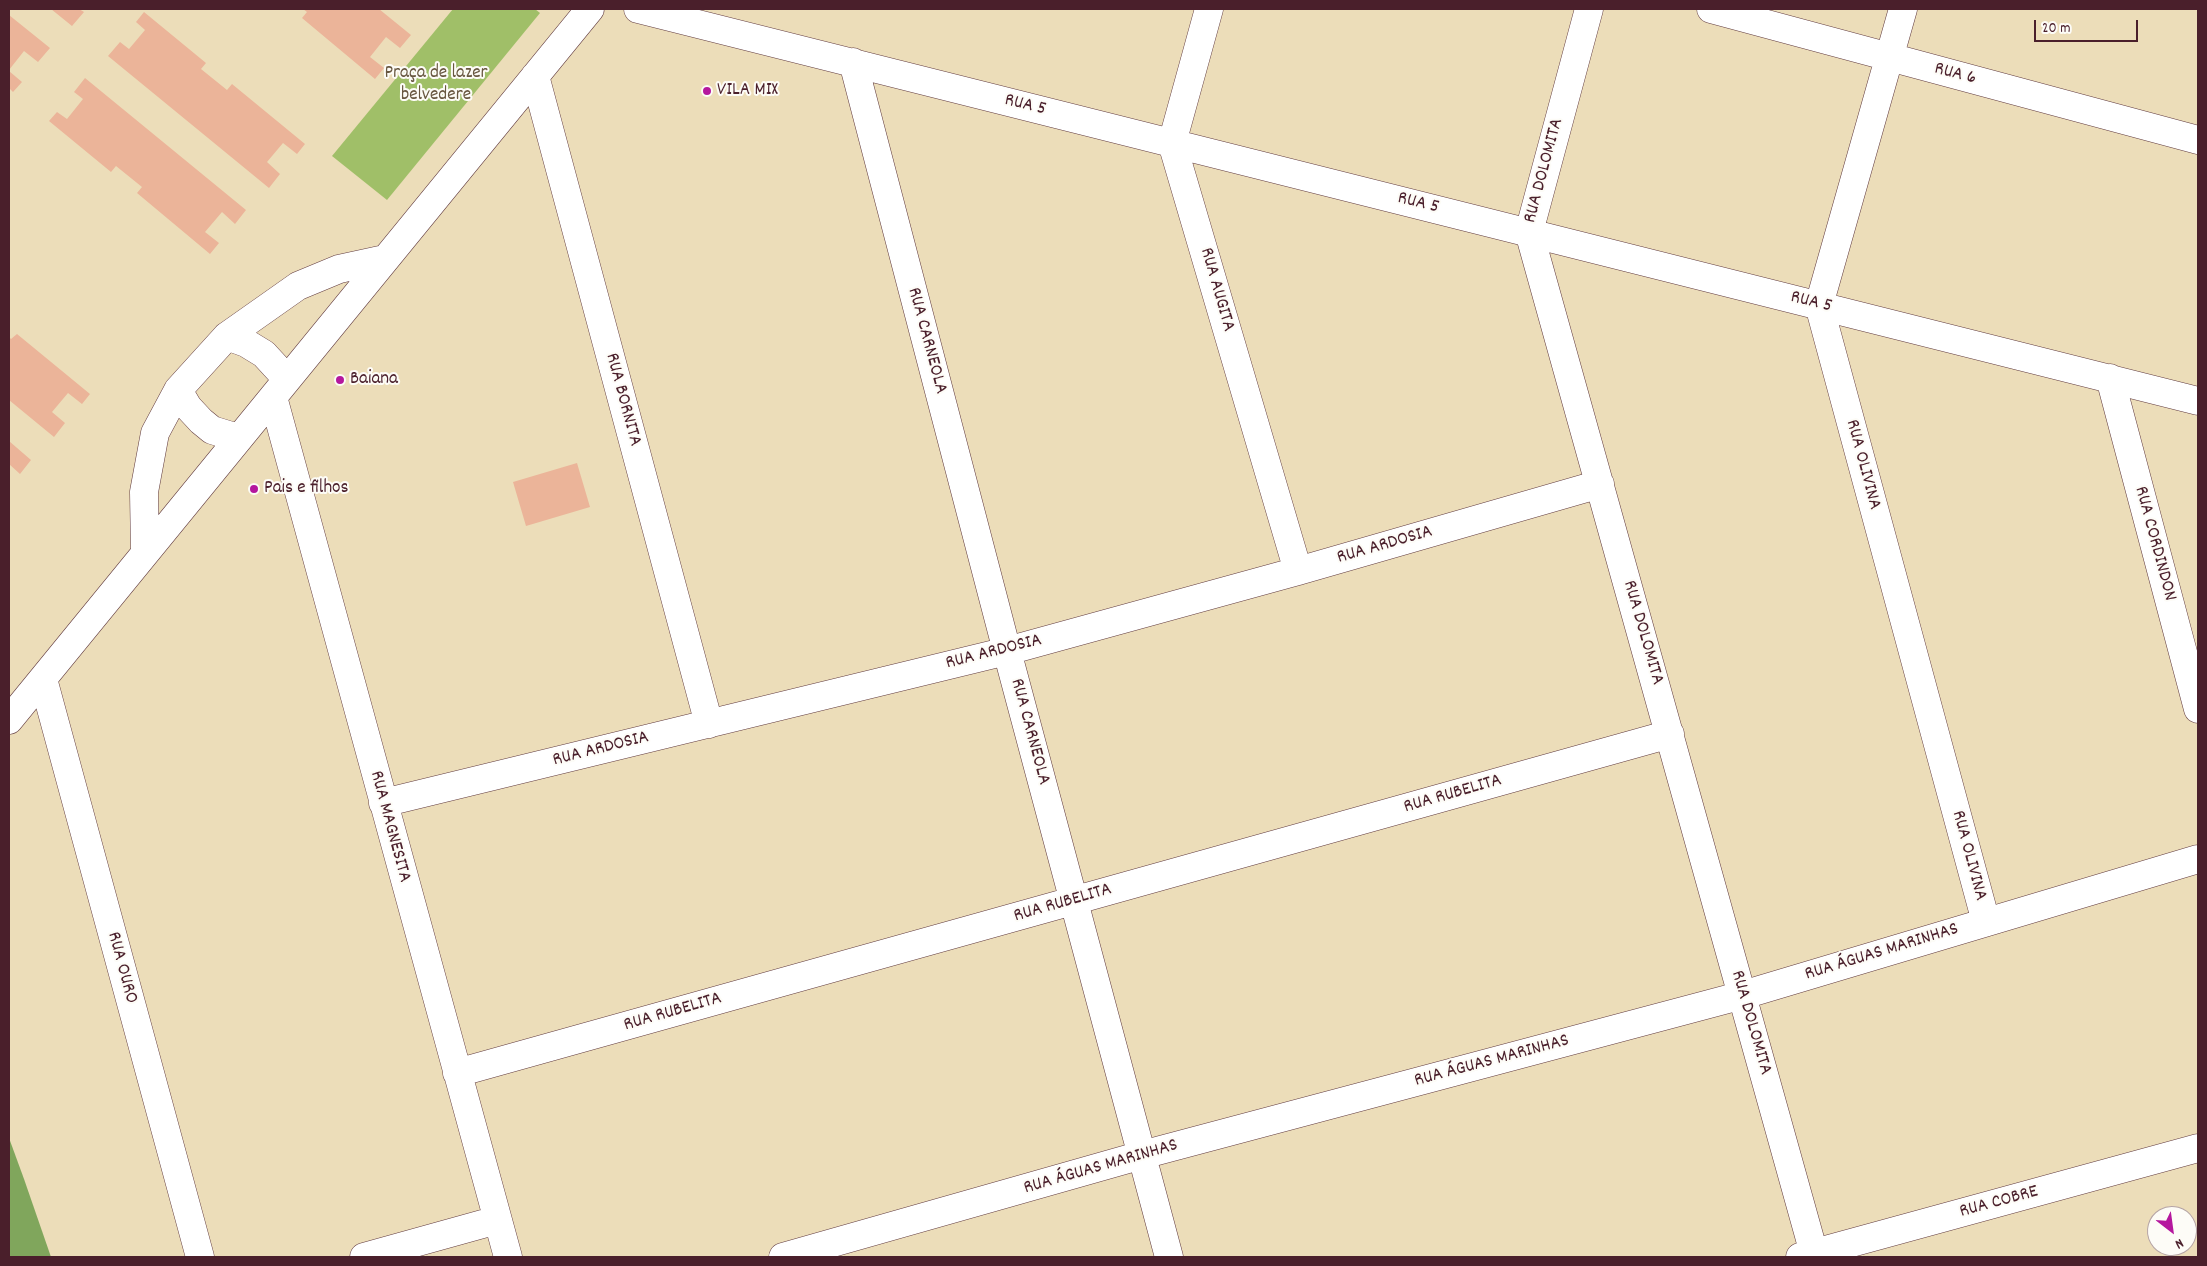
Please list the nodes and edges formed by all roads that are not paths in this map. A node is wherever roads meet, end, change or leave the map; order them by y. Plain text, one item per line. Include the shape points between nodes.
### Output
1 (590, 9) edge
2 (638, 9) edge
3 (1209, 9) edge
4 (1589, 9) edge
5 (1711, 9) edge
6 (1903, 9) edge
7 (1890, 57) junction
8 (853, 62) junction
9 (535, 76) junction
10 (2198, 140) edge
11 (1172, 143) junction
12 (1529, 232) junction
13 (385, 259) junction
14 (1819, 305) junction
15 (227, 336) junction
16 (2110, 378) junction
17 (280, 388) junction
18 (178, 390) junction
19 (2198, 401) edge
20 (238, 438) junction
21 (1600, 484) junction
22 (145, 553) junction
23 (1298, 571) junction
24 (1007, 651) junction
25 (43, 679) junction
26 (2198, 709) edge
27 (9, 720) edge
28 (708, 724) junction
29 (1670, 734) junction
30 (383, 803) junction
31 (2198, 860) edge
32 (1074, 901) junction
33 (1986, 922) junction
34 (1742, 995) junction
35 (456, 1074) junction
36 (2198, 1148) edge
37 (1142, 1156) junction
38 (497, 1220) junction
39 (1810, 1256) edge
40 (200, 1257) edge
41 (364, 1257) edge
42 (508, 1257) edge
43 (783, 1257) edge
44 (1169, 1257) edge

1 - 9 street
2 - 8 street, RUA 5
3 - 11 street
4 - 12 street, RUA DOLOMITA
5 - 7 street, RUA 6
6 - 7 street
7 - 10 street, RUA 6
7 - 14 street
8 - 11 street, RUA 5
8 - 24 street, RUA CARNEOLA
9 - 13 street
9 - 28 street, RUA BORNITA
11 - 12 street, RUA 5
11 - 23 street, RUA AUGITA
12 - 14 street, RUA 5
12 - 21 street, RUA DOLOMITA
13 - 15 street via 339,269 298,286
13 - 17 street
14 - 16 street, RUA 5
14 - 33 street, RUA OLIVINA
15 - 17 street via 264,354
15 - 18 street
16 - 19 street, RUA 5
16 - 26 street, RUA CORDINDON
17 - 20 street
17 - 30 street, RUA MAGNESITA
18 - 20 street via 201,422 212,430
18 - 22 street via 155,434 144,492
20 - 22 street
21 - 23 street, RUA ARDOSIA
21 - 29 street, RUA DOLOMITA
22 - 25 street
23 - 24 street, RUA ARDOSIA
24 - 28 street, RUA ARDOSIA
24 - 32 street, RUA CARNEOLA
25 - 27 street
25 - 40 street, RUA OURO
28 - 30 street, RUA ARDOSIA
29 - 32 street, RUA RUBELITA
29 - 34 street, RUA DOLOMITA
30 - 35 street, RUA MAGNESITA
31 - 33 street, RUA ÁGUAS MARINHAS
32 - 35 street, RUA RUBELITA
32 - 37 street, RUA CARNEOLA
33 - 34 street, RUA ÁGUAS MARINHAS
34 - 37 street, RUA ÁGUAS MARINHAS
34 - 39 street, RUA DOLOMITA
35 - 38 street, RUA MAGNESITA
36 - 39 street, RUA COBRE
37 - 43 street, RUA ÁGUAS MARINHAS
37 - 44 street, RUA CARNEOLA
38 - 41 street
38 - 42 street, RUA MAGNESITA

